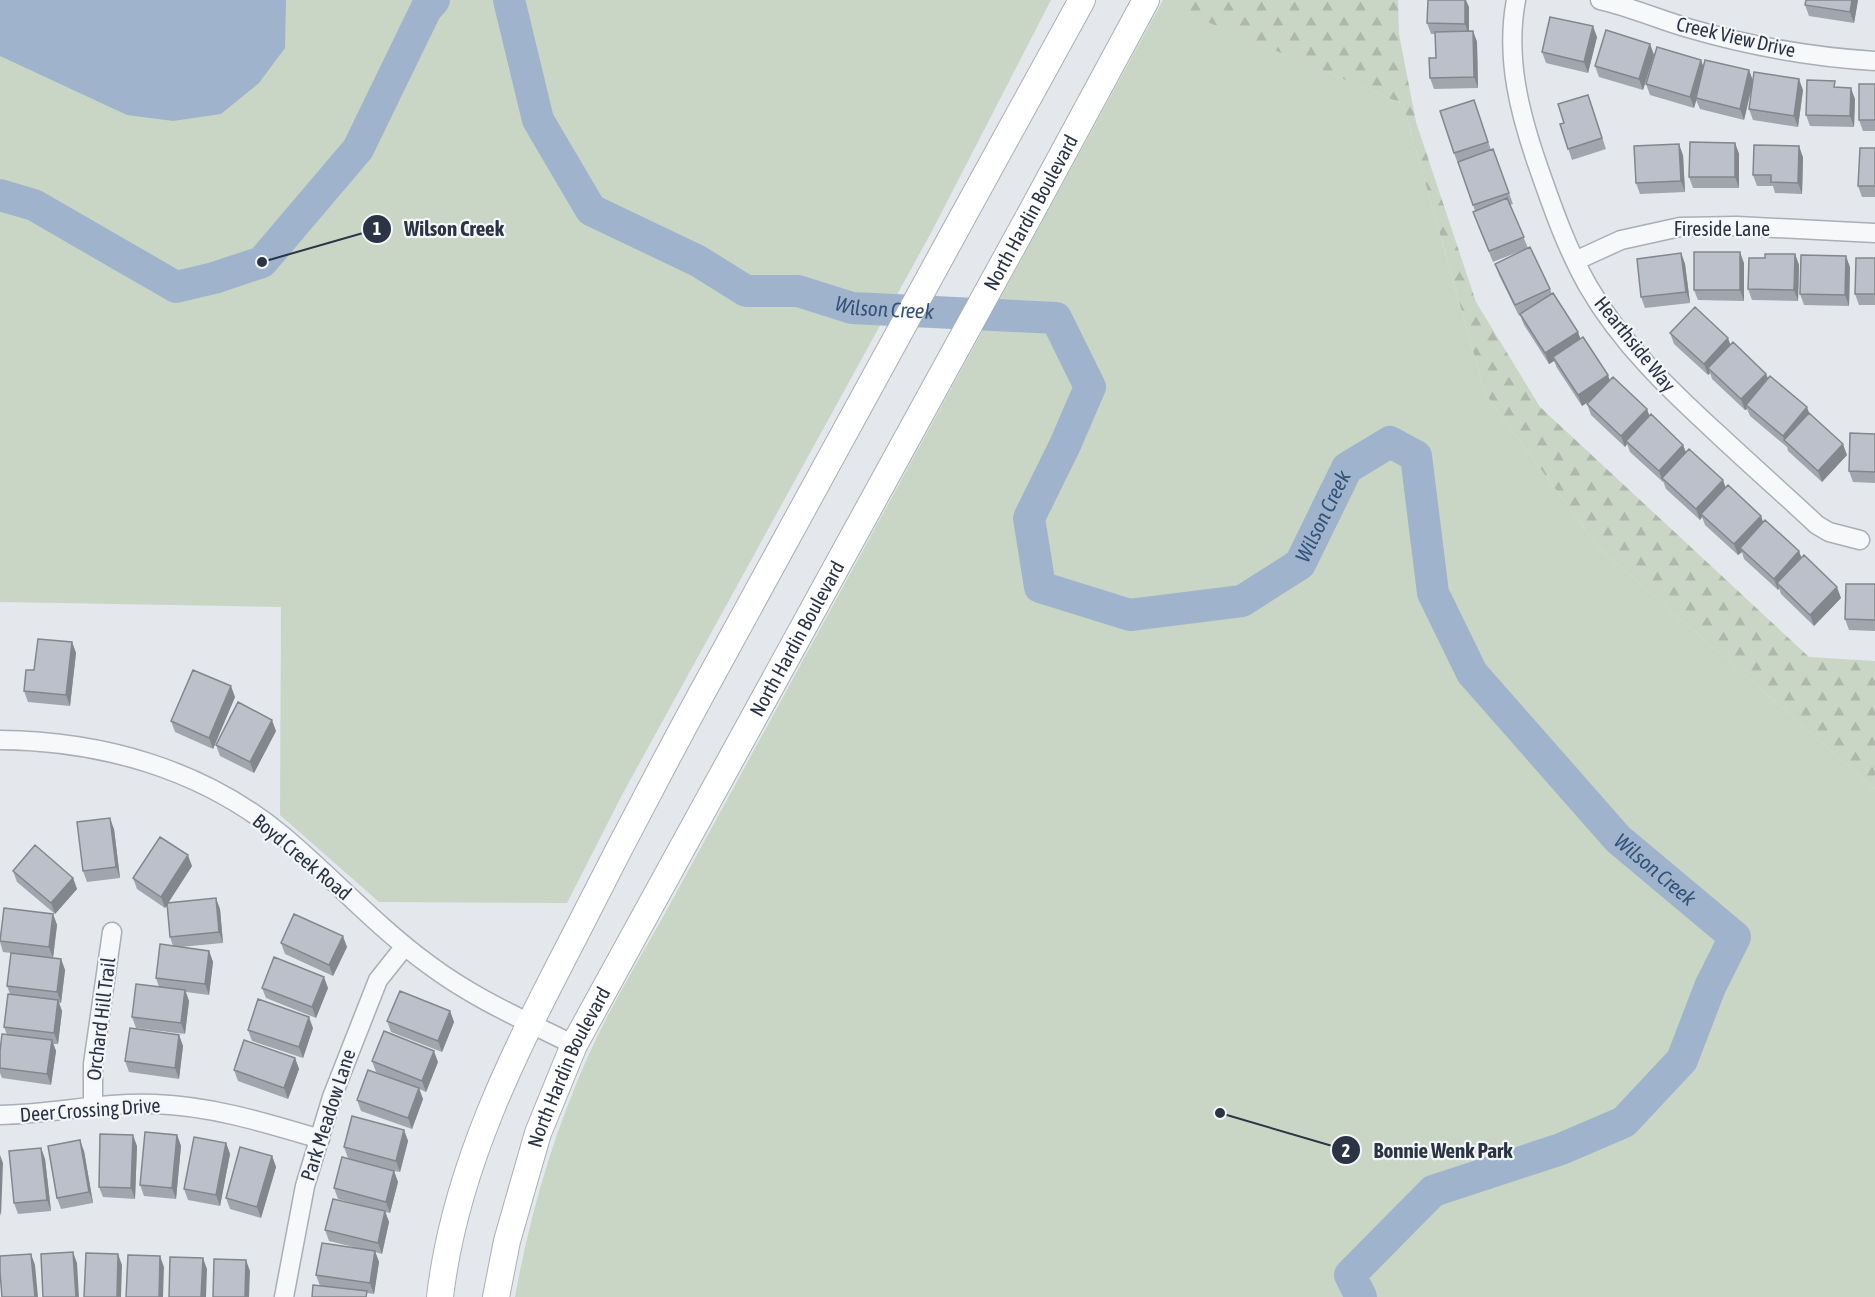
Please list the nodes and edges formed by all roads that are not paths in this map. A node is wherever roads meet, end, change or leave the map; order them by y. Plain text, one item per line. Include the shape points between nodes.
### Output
1 (1082, 0) edge
2 (1146, 0) edge
3 (1516, 0) edge
4 (1600, 0) edge
5 (1875, 61) edge
6 (1875, 233) edge
7 (1575, 261) junction
8 (1860, 540) dead end
9 (0, 740) edge
10 (112, 932) dead end
11 (405, 946) junction
12 (530, 1023) junction
13 (574, 1045) junction
14 (93, 1106) junction
15 (0, 1115) edge
16 (320, 1139) junction
17 (284, 1297) edge
18 (440, 1297) edge
19 (496, 1297) edge

1 - 12 main road via 649,790
2 - 13 main road, North Hardin Boulevard
3 - 7 street, Hearthside Way via 1513,39 1518,99 1537,163
4 - 5 street, Creek View Drive via 1747,43
6 - 7 street, Fireside Lane via 1680,227 1622,240
7 - 8 street, Hearthside Way via 1617,328 1670,390 1817,525
9 - 11 street, Boyd Creek Road via 60,742 119,753 204,785 280,834
10 - 14 street, Orchard Hill Trail via 93,1064
11 - 12 street, Boyd Creek Road via 475,996
11 - 16 street, Park Meadow Lane via 378,980 346,1058
12 - 13 street, Boyd Creek Road
12 - 18 main road via 490,1109 476,1151 453,1223
13 - 19 main road, North Hardin Boulevard via 538,1133 507,1241
14 - 15 street, Deer Crossing Drive
14 - 16 street, Deer Crossing Drive via 154,1104 208,1109
16 - 17 street, Park Meadow Lane via 305,1186

